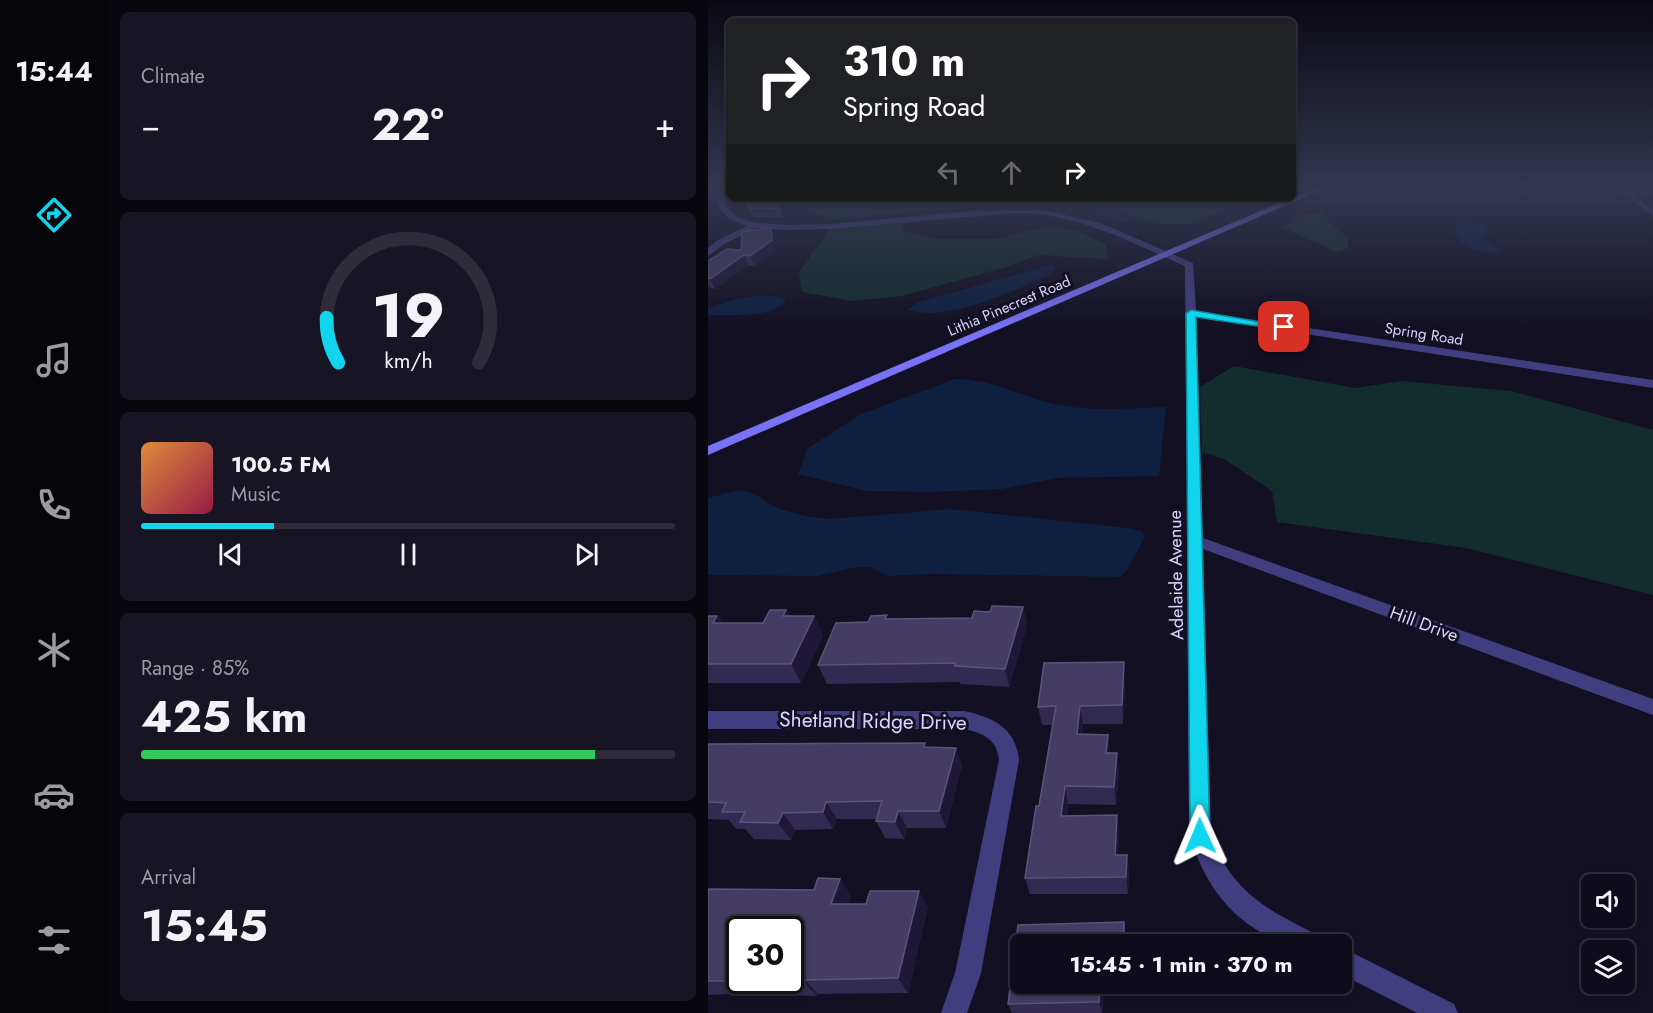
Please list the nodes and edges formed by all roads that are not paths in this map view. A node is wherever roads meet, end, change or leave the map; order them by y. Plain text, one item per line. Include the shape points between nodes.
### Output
1 (734, 235) edge
2 (1118, 235) edge
3 (1213, 235) edge
4 (708, 253) edge
5 (1168, 255) junction
6 (1191, 313) junction
7 (1653, 384) edge
8 (708, 451) edge
9 (1196, 541) junction
10 (1653, 707) edge
11 (708, 720) edge
12 (1289, 934) edge
13 (1352, 966) edge
14 (954, 1013) edge
15 (1445, 1013) edge

1 - 4 street
2 - 5 street
3 - 5 main road, Lithia Pinecrest Road
5 - 6 street, Adelaide Avenue via 1190,265
5 - 8 main road, Lithia Pinecrest Road
6 - 7 street, Spring Road
6 - 9 street, Adelaide Avenue
9 - 10 street, Hill Drive
9 - 12 street, Adelaide Avenue via 1200,836 1218,880 1233,899 1255,917
11 - 14 street, Shetland Ridge Drive via 964,720 988,727 1005,740 1009,760 968,973
13 - 15 street

